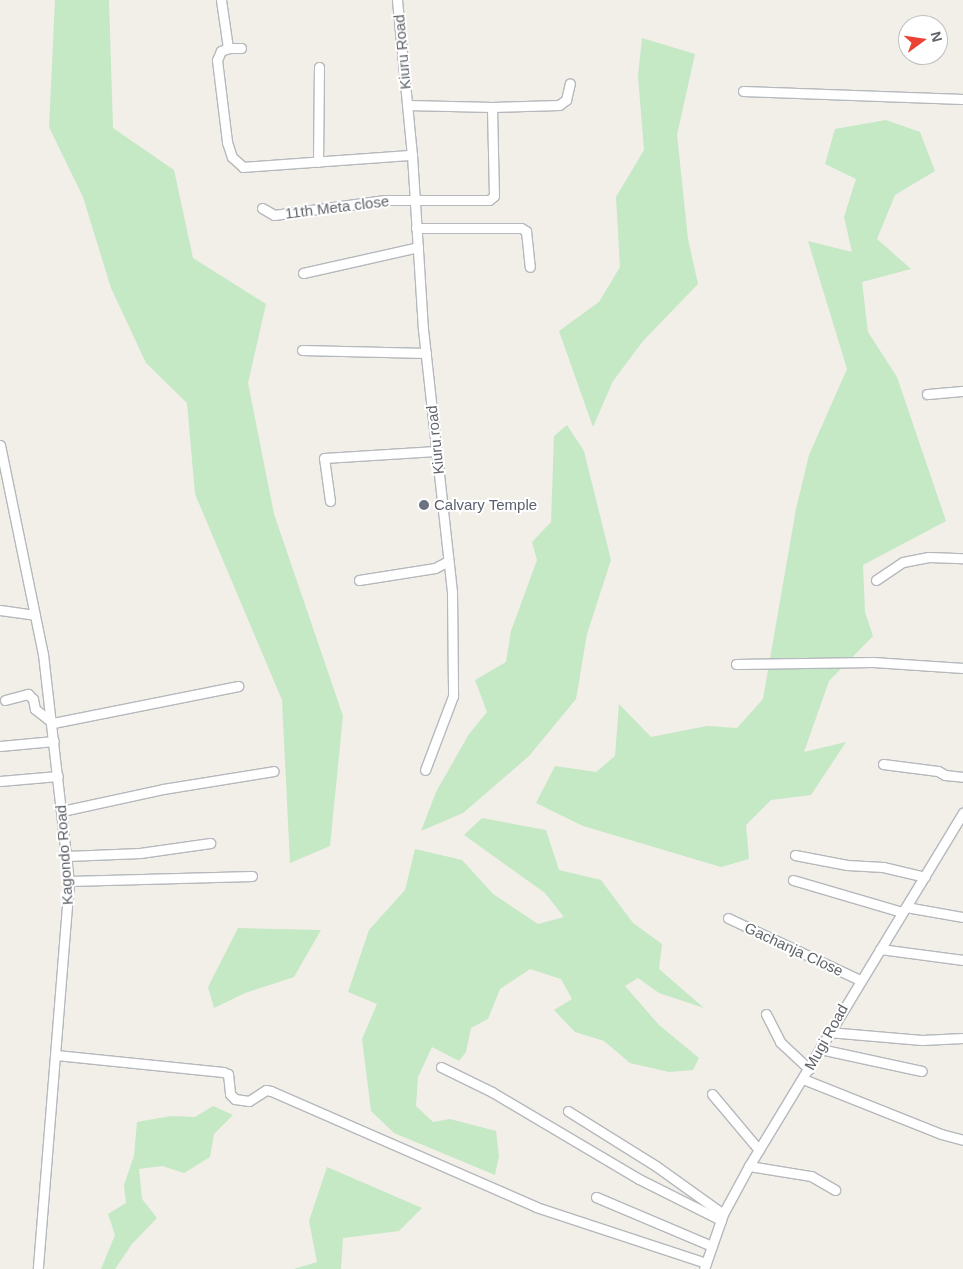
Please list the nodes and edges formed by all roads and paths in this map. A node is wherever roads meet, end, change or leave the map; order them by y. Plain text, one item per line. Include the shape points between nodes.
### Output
1 (221, 0) edge
2 (397, 0) edge
3 (228, 48) junction
4 (241, 48) dead end
5 (319, 67) dead end
6 (570, 83) dead end
7 (743, 91) dead end
8 (963, 99) edge
9 (407, 105) junction
10 (492, 107) junction
11 (412, 155) junction
12 (318, 162) junction
13 (415, 199) junction
14 (262, 208) dead end
15 (416, 228) junction
16 (418, 247) junction
17 (530, 267) dead end
18 (303, 273) dead end
19 (302, 350) dead end
20 (426, 353) junction
21 (963, 391) edge
22 (927, 394) dead end
23 (0, 446) edge
24 (436, 451) junction
25 (330, 501) dead end
26 (963, 558) edge
27 (448, 561) junction
28 (359, 580) dead end
29 (876, 580) dead end
30 (0, 610) edge
31 (35, 615) junction
32 (736, 664) dead end
33 (963, 668) edge
34 (238, 686) dead end
35 (5, 700) dead end
36 (53, 723) junction
37 (54, 741) junction
38 (0, 746) edge
39 (882, 764) dead end
40 (425, 770) dead end
41 (274, 772) dead end
42 (58, 776) junction
43 (963, 778) edge
44 (0, 780) edge
45 (62, 811) junction
46 (963, 813) edge
47 (210, 844) dead end
48 (795, 855) dead end
49 (67, 856) junction
50 (252, 876) dead end
51 (925, 877) junction
52 (793, 880) dead end
53 (69, 882) junction
54 (904, 909) junction
55 (963, 917) edge
56 (728, 918) dead end
57 (880, 949) junction
58 (963, 960) edge
59 (860, 980) junction
60 (766, 1014) dead end
61 (828, 1032) junction
62 (963, 1038) edge
63 (820, 1048) junction
64 (56, 1055) junction
65 (441, 1067) dead end
66 (809, 1069) junction
67 (922, 1072) dead end
68 (803, 1079) junction
69 (712, 1094) dead end
70 (568, 1111) dead end
71 (963, 1140) edge
72 (759, 1150) junction
73 (750, 1166) junction
74 (835, 1190) dead end
75 (596, 1197) dead end
76 (722, 1217) junction
77 (712, 1246) junction
78 (705, 1266) edge
79 (38, 1269) edge

1 - 3 street
2 - 9 street, Kiuru Road
3 - 4 street
3 - 12 street via 221,51 217,60 227,142 237,163 253,169
5 - 12 street
6 - 10 street via 566,100 559,105
7 - 8 street
9 - 10 street
9 - 11 street, Kiuru road
10 - 13 street, 11th Meta close via 494,196 489,200
11 - 12 street
11 - 13 street, Kiuru road
13 - 14 street, 11th Meta close via 311,208 274,215
13 - 15 street, Kiuru road
15 - 16 street, Kiuru road
15 - 17 street via 521,228 526,231
16 - 18 street
16 - 20 street, Kiuru road
19 - 20 street
20 - 24 street, Kiuru road
21 - 22 street
23 - 31 street, Kagondo Road
24 - 25 street via 324,458
24 - 27 street, Kiuru road
26 - 29 street via 929,557 903,562
27 - 28 street via 435,568
27 - 40 street, Kiuru road via 454,696
30 - 31 street
31 - 36 street, Kagondo Road
32 - 33 street via 874,662
34 - 36 street
35 - 36 street via 28,694 35,710
36 - 37 street, Kagondo Road
37 - 38 street
37 - 42 street, Kagondo Road
39 - 43 street via 938,771 945,776
41 - 45 street via 163,789
42 - 44 street
42 - 45 street, Kagondo Road
45 - 49 street, Kagondo Road
46 - 51 street, Mugi Road
47 - 49 street via 140,853
48 - 51 street via 847,865 882,867
49 - 53 street, Kagondo Road
50 - 53 street
51 - 54 street, Mugi Road
52 - 54 street
53 - 64 street, Kagondo Road
54 - 55 street
54 - 57 street, Mugi Road
56 - 59 street, Gachanja Close
57 - 58 street
57 - 59 street, Mugi Road
59 - 61 street, Mugi Road
60 - 66 street via 780,1042
61 - 62 street via 922,1040
61 - 63 street, Mugi Road
63 - 66 street, Mugi Road
63 - 67 street
64 - 78 street via 223,1072 228,1074 230,1094 235,1099 249,1102 266,1090 271,1091 536,1207
64 - 79 street, Kagondo Road
65 - 76 street via 492,1092 639,1179
66 - 68 street, Mugi Road
68 - 71 street
68 - 72 street, Mugi Road
69 - 72 street
70 - 76 street via 656,1166
72 - 73 street, Mugi Road
73 - 74 street via 811,1176
73 - 76 street, Mugi Road
75 - 77 street
76 - 77 street, Mugi Road
77 - 78 street, Mugi Road

